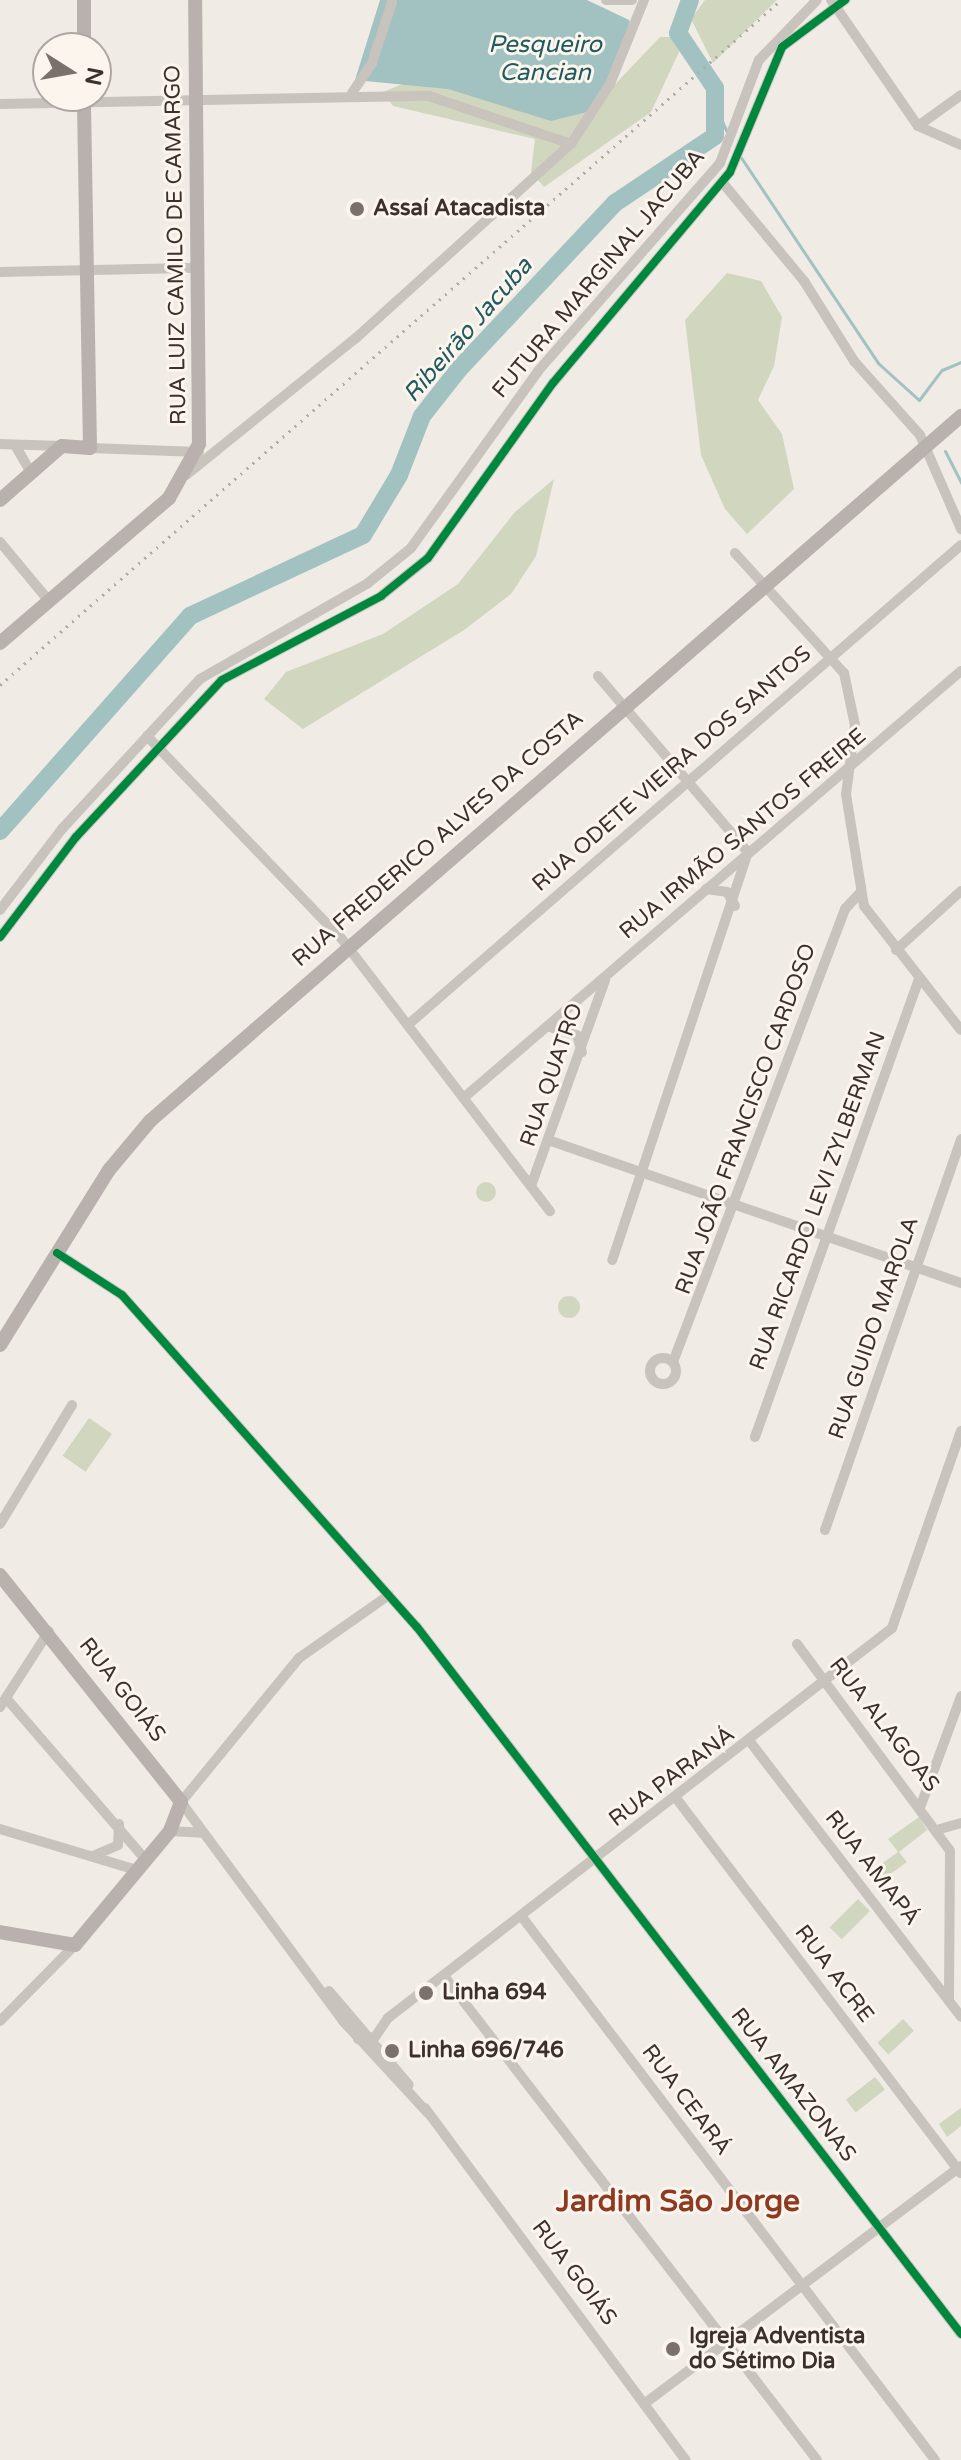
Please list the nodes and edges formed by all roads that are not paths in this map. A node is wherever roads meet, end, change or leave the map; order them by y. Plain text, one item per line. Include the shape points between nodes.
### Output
1 (84, 0) edge
2 (195, 0) edge
3 (606, 0) edge
4 (632, 0) edge
5 (644, 0) edge
6 (817, 0) edge
7 (845, 0) edge
8 (392, 2) dead end
9 (833, 4) edge
10 (84, 32) edge
11 (352, 93) junction
12 (961, 95) edge
13 (197, 99) junction
14 (112, 100) edge
15 (32, 102) edge
16 (0, 104) edge
17 (84, 112) edge
18 (918, 126) junction
19 (571, 144) junction
20 (961, 145) edge
21 (722, 182) junction
22 (199, 268) junction
23 (0, 272) edge
24 (90, 273) junction
25 (961, 416) edge
26 (0, 444) edge
27 (13, 444) junction
28 (62, 446) junction
29 (90, 448) junction
30 (924, 448) junction
31 (216, 451) junction
32 (196, 452) junction
33 (31, 473) junction
34 (186, 475) junction
35 (0, 500) edge
36 (961, 529) edge
37 (0, 542) edge
38 (961, 545) edge
39 (735, 553) dead end
40 (768, 584) junction
41 (49, 601) junction
42 (0, 643) edge
43 (832, 658) junction
44 (961, 671) edge
45 (598, 676) dead end
46 (627, 705) junction
47 (147, 736) junction
48 (161, 749) junction
49 (846, 775) junction
50 (687, 781) junction
51 (748, 852) junction
52 (706, 889) junction
53 (961, 891) edge
54 (861, 892) junction
55 (736, 907) junction
56 (0, 910) edge
57 (0, 937) edge
58 (347, 946) junction
59 (896, 950) junction
60 (605, 978) junction
61 (919, 979) junction
62 (410, 1023) junction
63 (550, 1027) junction
64 (961, 1030) edge
65 (582, 1052) junction
66 (467, 1095) junction
67 (961, 1139) edge
68 (551, 1141) junction
69 (643, 1172) junction
70 (532, 1183) junction
71 (734, 1203) junction
72 (550, 1211) dead end
73 (826, 1236) junction
74 (57, 1253) junction
75 (612, 1260) dead end
76 (916, 1267) junction
77 (961, 1283) edge
78 (0, 1345) edge
79 (673, 1362) dead end
80 (72, 1405) dead end
81 (961, 1431) edge
82 (755, 1437) dead end
83 (0, 1524) edge
84 (825, 1530) dead end
85 (0, 1575) edge
86 (389, 1595) junction
87 (49, 1631) junction
88 (797, 1644) dead end
89 (826, 1684) junction
90 (961, 1696) edge
91 (3, 1703) edge
92 (751, 1743) junction
93 (676, 1798) junction
94 (181, 1802) junction
95 (921, 1805) junction
96 (961, 1823) edge
97 (119, 1824) junction
98 (0, 1829) edge
99 (940, 1829) junction
100 (170, 1831) junction
101 (205, 1834) junction
102 (93, 1856) junction
103 (597, 1859) junction
104 (142, 1865) junction
105 (522, 1917) junction
106 (0, 1932) edge
107 (75, 1945) junction
108 (444, 1976) junction
109 (315, 1978) junction
110 (949, 2001) junction
111 (961, 2017) edge
112 (388, 2018) junction
113 (0, 2021) edge
114 (363, 2024) junction
115 (375, 2037) junction
116 (357, 2038) junction
117 (428, 2113) junction
118 (960, 2169) edge
119 (879, 2226) junction
120 (800, 2286) junction
121 (961, 2334) edge
122 (727, 2342) junction
123 (644, 2404) junction
124 (685, 2460) edge
125 (817, 2460) edge
126 (935, 2460) edge

1 - 10 main road
2 - 13 main road, RUA LUIZ CAMILO DE CAMARGO
3 - 4 street
5 - 19 street via 610,84
6 - 47 street, FUTURA MARGINAL JACUBA via 759,60 728,147 538,371 411,548 368,583 222,661
7 - 9 street, FUTURA MARGINAL JACUBA
8 - 11 street via 372,63
9 - 18 street
9 - 21 street, FUTURA MARGINAL JACUBA via 782,47 737,159
11 - 13 street
11 - 19 street via 429,96
12 - 18 street
13 - 14 street
13 - 22 main road, RUA LUIZ CAMILO DE CAMARGO
15 - 16 street
17 - 24 main road
18 - 20 street
19 - 31 street via 356,338
21 - 30 street via 752,212
21 - 48 street, FUTURA MARGINAL JACUBA via 553,383 428,558 381,596 222,680
22 - 24 street
22 - 32 main road, RUA LUIZ CAMILO DE CAMARGO via 202,420
23 - 24 street
24 - 29 main road
25 - 30 main road, RUA FREDERICO ALVES DA COSTA
26 - 27 street
27 - 28 street
27 - 33 street via 28,456
28 - 29 main road
28 - 33 main road
29 - 32 street
30 - 36 street
30 - 40 main road, RUA FREDERICO ALVES DA COSTA
31 - 32 street
31 - 34 street
32 - 34 main road, RUA LUIZ CAMILO DE CAMARGO
33 - 35 main road
34 - 41 main road, RUA LUIZ CAMILO DE CAMARGO
37 - 41 street
38 - 43 street, RUA ODETE VIEIRA DOS SANTOS
39 - 40 street
40 - 43 street
40 - 46 main road, RUA FREDERICO ALVES DA COSTA
41 - 42 main road, RUA LUIZ CAMILO DE CAMARGO
43 - 49 street via 853,697
43 - 50 street, RUA ODETE VIEIRA DOS SANTOS
44 - 49 street, RUA IRMÃO SANTOS FREIRE
45 - 46 street
46 - 50 street
46 - 58 main road, RUA FREDERICO ALVES DA COSTA
47 - 48 street
47 - 56 street, FUTURA MARGINAL JACUBA
48 - 57 street, FUTURA MARGINAL JACUBA via 76,837
48 - 58 street
49 - 51 street, RUA IRMÃO SANTOS FREIRE
49 - 54 street
50 - 51 street
50 - 62 street, RUA ODETE VIEIRA DOS SANTOS
51 - 52 street, RUA IRMÃO SANTOS FREIRE
51 - 55 street
52 - 55 street via 727,892
52 - 60 street, RUA IRMÃO SANTOS FREIRE
53 - 59 street
54 - 59 street
54 - 71 street, RUA JOÃO FRANCISCO CARDOSO via 845,909
55 - 69 street
58 - 62 street
58 - 74 main road, RUA FREDERICO ALVES DA COSTA via 150,1121
59 - 61 street
60 - 63 street, RUA IRMÃO SANTOS FREIRE
60 - 65 street, RUA QUATRO
61 - 64 street
61 - 73 street, RUA RICARDO LEVI ZYLBERMAN
62 - 66 street
63 - 65 street via 577,1035
63 - 66 street, RUA IRMÃO SANTOS FREIRE
65 - 68 street, RUA QUATRO
66 - 70 street
67 - 76 street, RUA GUIDO MAROLA
68 - 69 street
68 - 70 street, RUA QUATRO
69 - 71 street
69 - 75 street
70 - 72 street
71 - 73 street
71 - 79 street, RUA JOÃO FRANCISCO CARDOSO
73 - 76 street
73 - 82 street, RUA RICARDO LEVI ZYLBERMAN
74 - 78 main road, RUA FREDERICO ALVES DA COSTA
74 - 86 street, RUA AMAZONAS via 122,1295
76 - 77 street
76 - 84 street, RUA GUIDO MAROLA
80 - 83 street
81 - 89 street, RUA PARANÁ via 892,1628
85 - 87 main road, RUA GOIÁS
86 - 94 street via 305,1652
86 - 103 street, RUA AMAZONAS
87 - 91 street
87 - 94 main road, RUA GOIÁS
88 - 89 street, RUA ALAGOAS
89 - 92 street, RUA PARANÁ
89 - 95 street, RUA ALAGOAS
90 - 95 street
91 - 97 street
92 - 93 street, RUA PARANÁ
92 - 110 street, RUA AMAPÁ
93 - 103 street, RUA PARANÁ
93 - 118 street, RUA ACRE
94 - 100 main road
94 - 101 street, RUA GOIÁS
95 - 99 street, RUA ALAGOAS
96 - 99 street
97 - 102 street via 115,1850
97 - 104 street
98 - 102 street
99 - 110 street via 952,1872
100 - 101 street
100 - 104 main road
101 - 109 street, RUA GOIÁS
102 - 104 street
103 - 105 street, RUA PARANÁ
103 - 119 street, RUA AMAZONAS
104 - 107 main road
105 - 108 street, RUA PARANÁ
105 - 120 street, RUA CEARÁ
106 - 107 main road
107 - 113 street
108 - 112 street, RUA PARANÁ
108 - 122 street
109 - 114 street, RUA GOIÁS
109 - 116 street, RUA GOIÁS
110 - 111 street, RUA AMAPÁ
112 - 114 street, RUA PARANÁ
112 - 115 street, RUA PARANÁ
114 - 115 street, RUA GOIÁS
114 - 116 street
115 - 116 street
115 - 117 street, RUA GOIÁS
116 - 117 street, RUA GOIÁS
117 - 123 street, RUA GOIÁS
118 - 119 street
119 - 120 street
119 - 121 street, RUA AMAZONAS
120 - 122 street
120 - 126 street, RUA CEARÁ
122 - 123 street
122 - 125 street
123 - 124 street, RUA GOIÁS

